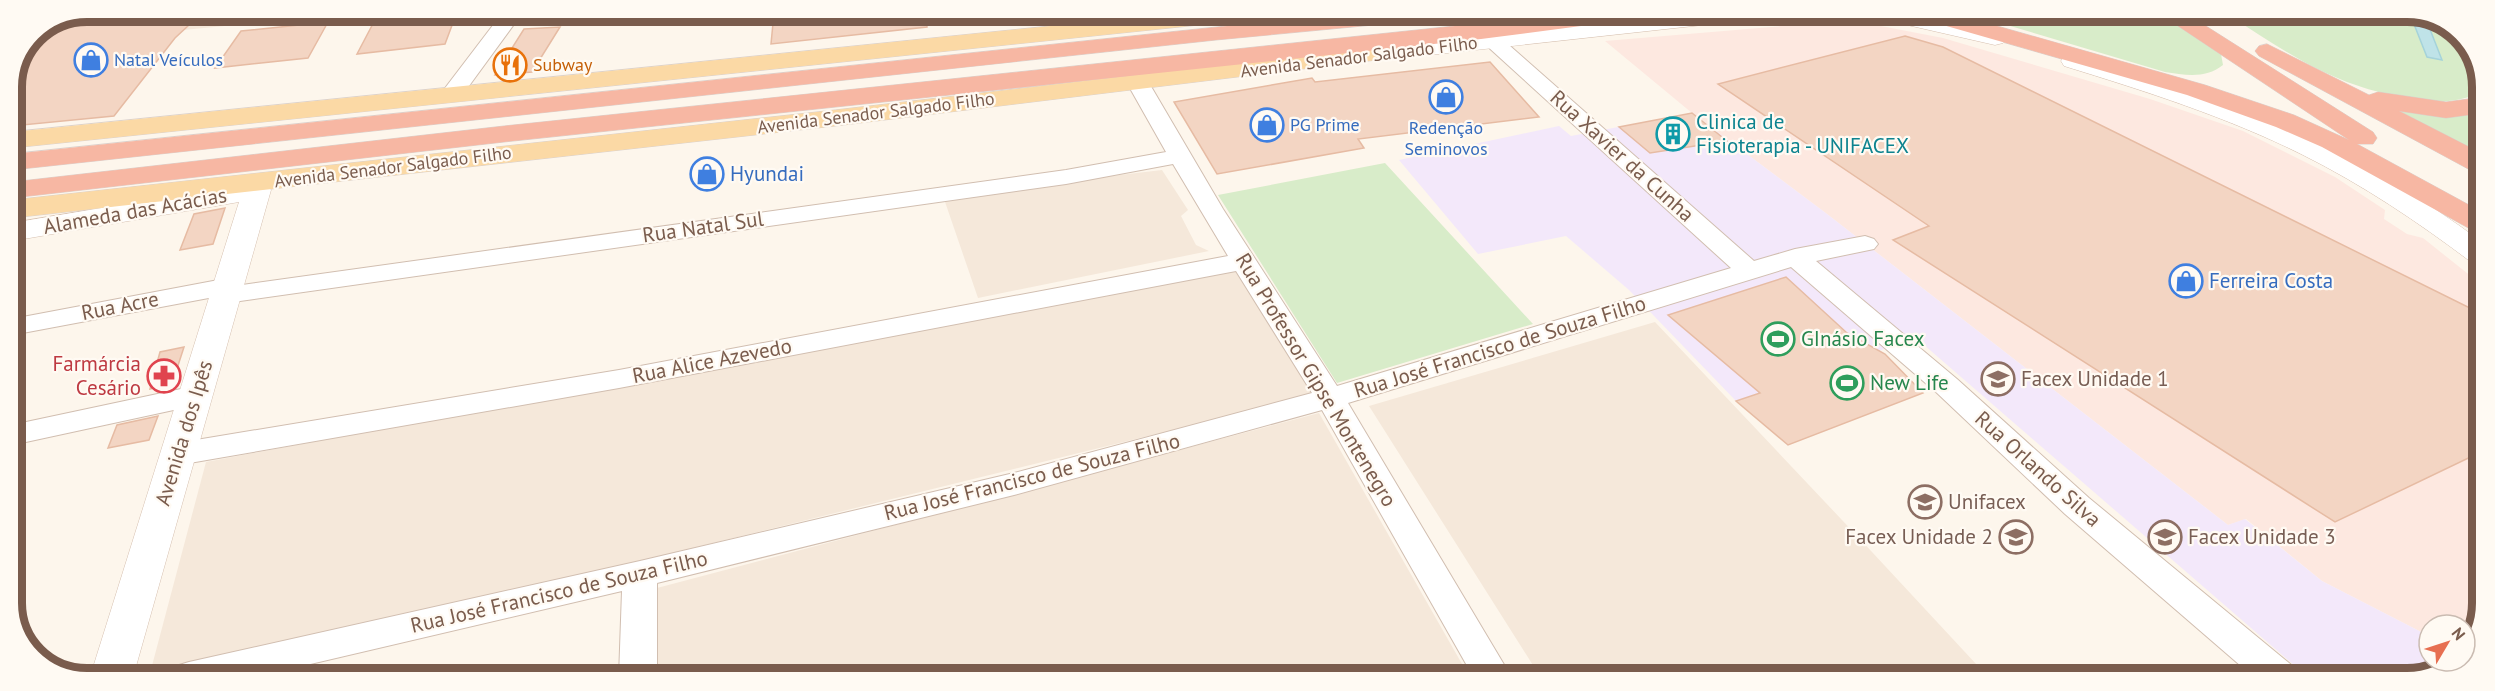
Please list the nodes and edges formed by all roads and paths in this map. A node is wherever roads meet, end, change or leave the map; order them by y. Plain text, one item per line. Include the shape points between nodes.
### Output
1 (506, 22) edge
2 (1103, 22) edge
3 (1332, 22) edge
4 (1573, 22) edge
5 (1651, 22) edge
6 (1927, 22) edge
7 (1958, 22) edge
8 (1984, 22) edge
9 (2184, 22) edge
10 (2220, 22) edge
11 (1487, 37) junction
12 (1393, 52) joint
13 (2240, 58) junction
14 (714, 69) junction
15 (852, 73) junction
16 (1138, 83) junction
17 (2339, 91) junction
18 (450, 96) junction
19 (2472, 107) edge
20 (105, 130) junction
21 (22, 139) edge
22 (22, 148) edge
23 (1180, 156) junction
24 (288, 159) junction
25 (459, 159) junction
26 (2472, 160) edge
27 (22, 161) edge
28 (22, 189) edge
29 (258, 190) joint
30 (22, 208) edge
31 (2472, 214) edge
32 (2472, 217) edge
33 (22, 230) edge
34 (1865, 244) dead end
35 (2472, 249) edge
36 (1796, 257) junction
37 (1245, 261) junction
38 (1750, 271) junction
39 (227, 290) junction
40 (22, 325) edge
41 (195, 396) junction
42 (1330, 398) junction
43 (23, 433) edge
44 (178, 454) junction
45 (640, 574) junction
46 (113, 668) edge
47 (228, 668) edge
48 (638, 668) edge
49 (1486, 668) edge
50 (2269, 668) edge

1 - 18 street
2 - 14 main road
3 - 15 highway, Avenida Senador Salgado Filho
4 - 11 highway, Avenida Senador Salgado Filho
5 - 11 main road, Avenida Senador Salgado Filho
6 - 35 main road via 2004,40 2155,87 2295,141 2393,193
7 - 32 highway via 2241,105 2331,141
8 - 13 highway via 2192,82 2225,79 2240,67
9 - 13 highway
10 - 17 highway
11 - 12 highway
11 - 24 highway, Avenida Senador Salgado Filho
11 - 38 street, Rua Xavier da Cunha
12 - 16 main road, Avenida Senador Salgado Filho
13 - 31 highway via 2419,174
14 - 15 highway
14 - 18 main road
15 - 27 highway, Avenida Senador Salgado Filho
16 - 23 street, Rua Professor Gipse Montenegro
16 - 25 main road, Avenida Senador Salgado Filho
17 - 19 highway via 2426,108
17 - 26 highway
18 - 20 main road
20 - 21 main road
20 - 22 highway
23 - 37 street, Rua Professor Gipse Montenegro
23 - 39 street, Rua Natal Sul via 1066,177
24 - 25 highway
24 - 28 highway, Avenida Senador Salgado Filho
25 - 30 main road, Avenida Senador Salgado Filho
29 - 33 main road, Alameda das Acácias
29 - 39 main road, Avenida dos Ipês
34 - 36 street, Rua José Francisco de Souza Filho
36 - 38 street, Rua José Francisco de Souza Filho
36 - 50 street, Rua Orlando Silva via 1947,386 2077,506
37 - 42 street, Rua Professor Gipse Montenegro
37 - 44 street, Rua Alice Azevedo via 620,378
38 - 42 street, Rua José Francisco de Souza Filho
39 - 40 street, Rua Acre
39 - 41 main road, Avenida dos Ipês
41 - 43 street
41 - 44 main road, Avenida dos Ipês
42 - 45 street, Rua José Francisco de Souza Filho via 1014,484
42 - 49 street, Rua Professor Gipse Montenegro
44 - 46 main road, Avenida dos Ipês
45 - 47 street, Rua José Francisco de Souza Filho
45 - 48 street

